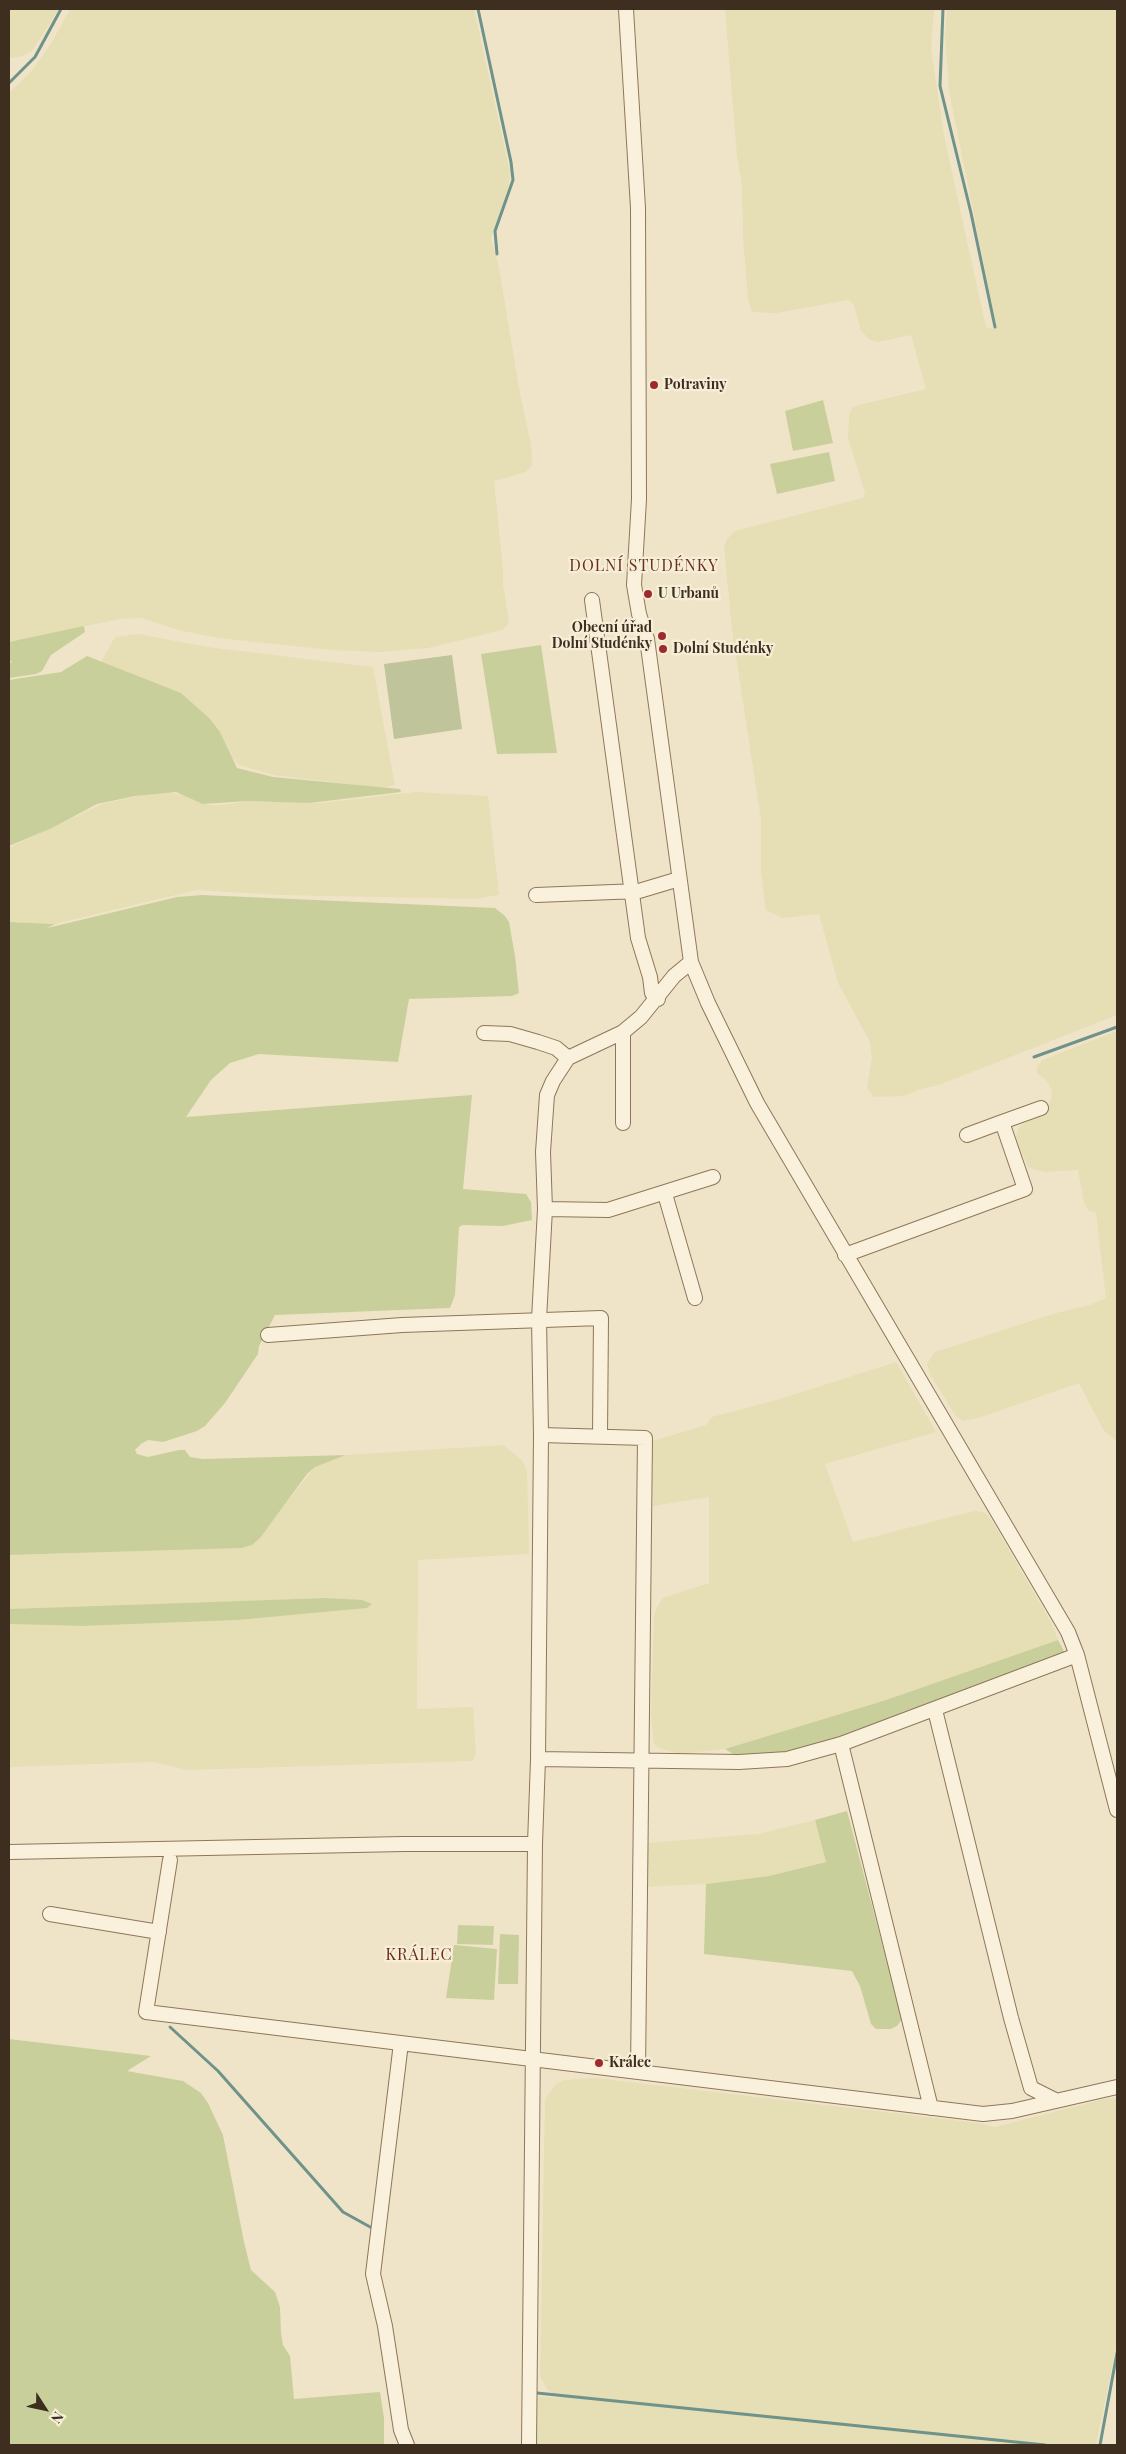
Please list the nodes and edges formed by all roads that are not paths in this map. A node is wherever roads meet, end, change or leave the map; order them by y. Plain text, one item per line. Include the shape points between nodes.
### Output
1 (626, 9) edge
2 (592, 600) dead end
3 (679, 879) junction
4 (631, 892) junction
5 (536, 895) dead end
6 (691, 962) junction
7 (658, 999) junction
8 (623, 1032) junction
9 (484, 1033) dead end
10 (568, 1058) junction
11 (1041, 1108) dead end
12 (1002, 1122) junction
13 (623, 1123) dead end
14 (967, 1135) dead end
15 (713, 1177) dead end
16 (665, 1194) junction
17 (545, 1209) junction
18 (845, 1255) junction
19 (695, 1298) dead end
20 (539, 1319) junction
21 (268, 1335) dead end
22 (541, 1435) junction
23 (600, 1436) junction
24 (1077, 1655) junction
25 (935, 1710) junction
26 (840, 1744) junction
27 (538, 1759) junction
28 (642, 1760) junction
29 (1117, 1810) edge
30 (535, 1844) junction
31 (9, 1852) edge
32 (170, 1860) dead end
33 (50, 1914) dead end
34 (159, 1932) junction
35 (401, 2043) junction
36 (535, 2061) junction
37 (638, 2071) junction
38 (1117, 2087) edge
39 (1055, 2100) junction
40 (931, 2108) junction
41 (407, 2445) edge
42 (529, 2445) edge

1 - 3 street via 638,208 639,491 634,585 638,614 647,639
2 - 4 street
3 - 4 street
3 - 6 street
4 - 5 street
4 - 7 street via 652,994
6 - 7 street via 674,976
6 - 18 street via 757,1103
7 - 8 street
8 - 10 street
8 - 13 street
9 - 10 street via 510,1034 538,1042 556,1048
10 - 17 street via 547,1096 543,1152
11 - 12 street
12 - 14 street
12 - 18 street via 1025,1189
15 - 16 street
16 - 17 street via 608,1210
16 - 19 street
17 - 20 street
18 - 24 street via 1068,1632
20 - 21 street
20 - 22 street
20 - 23 street via 601,1318
22 - 23 street
22 - 27 street
23 - 28 street via 645,1438
24 - 25 street
24 - 29 street
25 - 26 street
25 - 39 street via 1031,2088
26 - 28 street via 787,1759 739,1762
26 - 40 street
27 - 28 street
27 - 30 street
28 - 37 street
30 - 31 street
30 - 36 street
32 - 34 street
33 - 34 street
34 - 35 street via 146,2012
35 - 36 street
35 - 41 street via 373,2274 385,2326 401,2430
36 - 37 street
36 - 42 street
37 - 40 street
38 - 39 street
39 - 40 street via 1012,2111 983,2114

